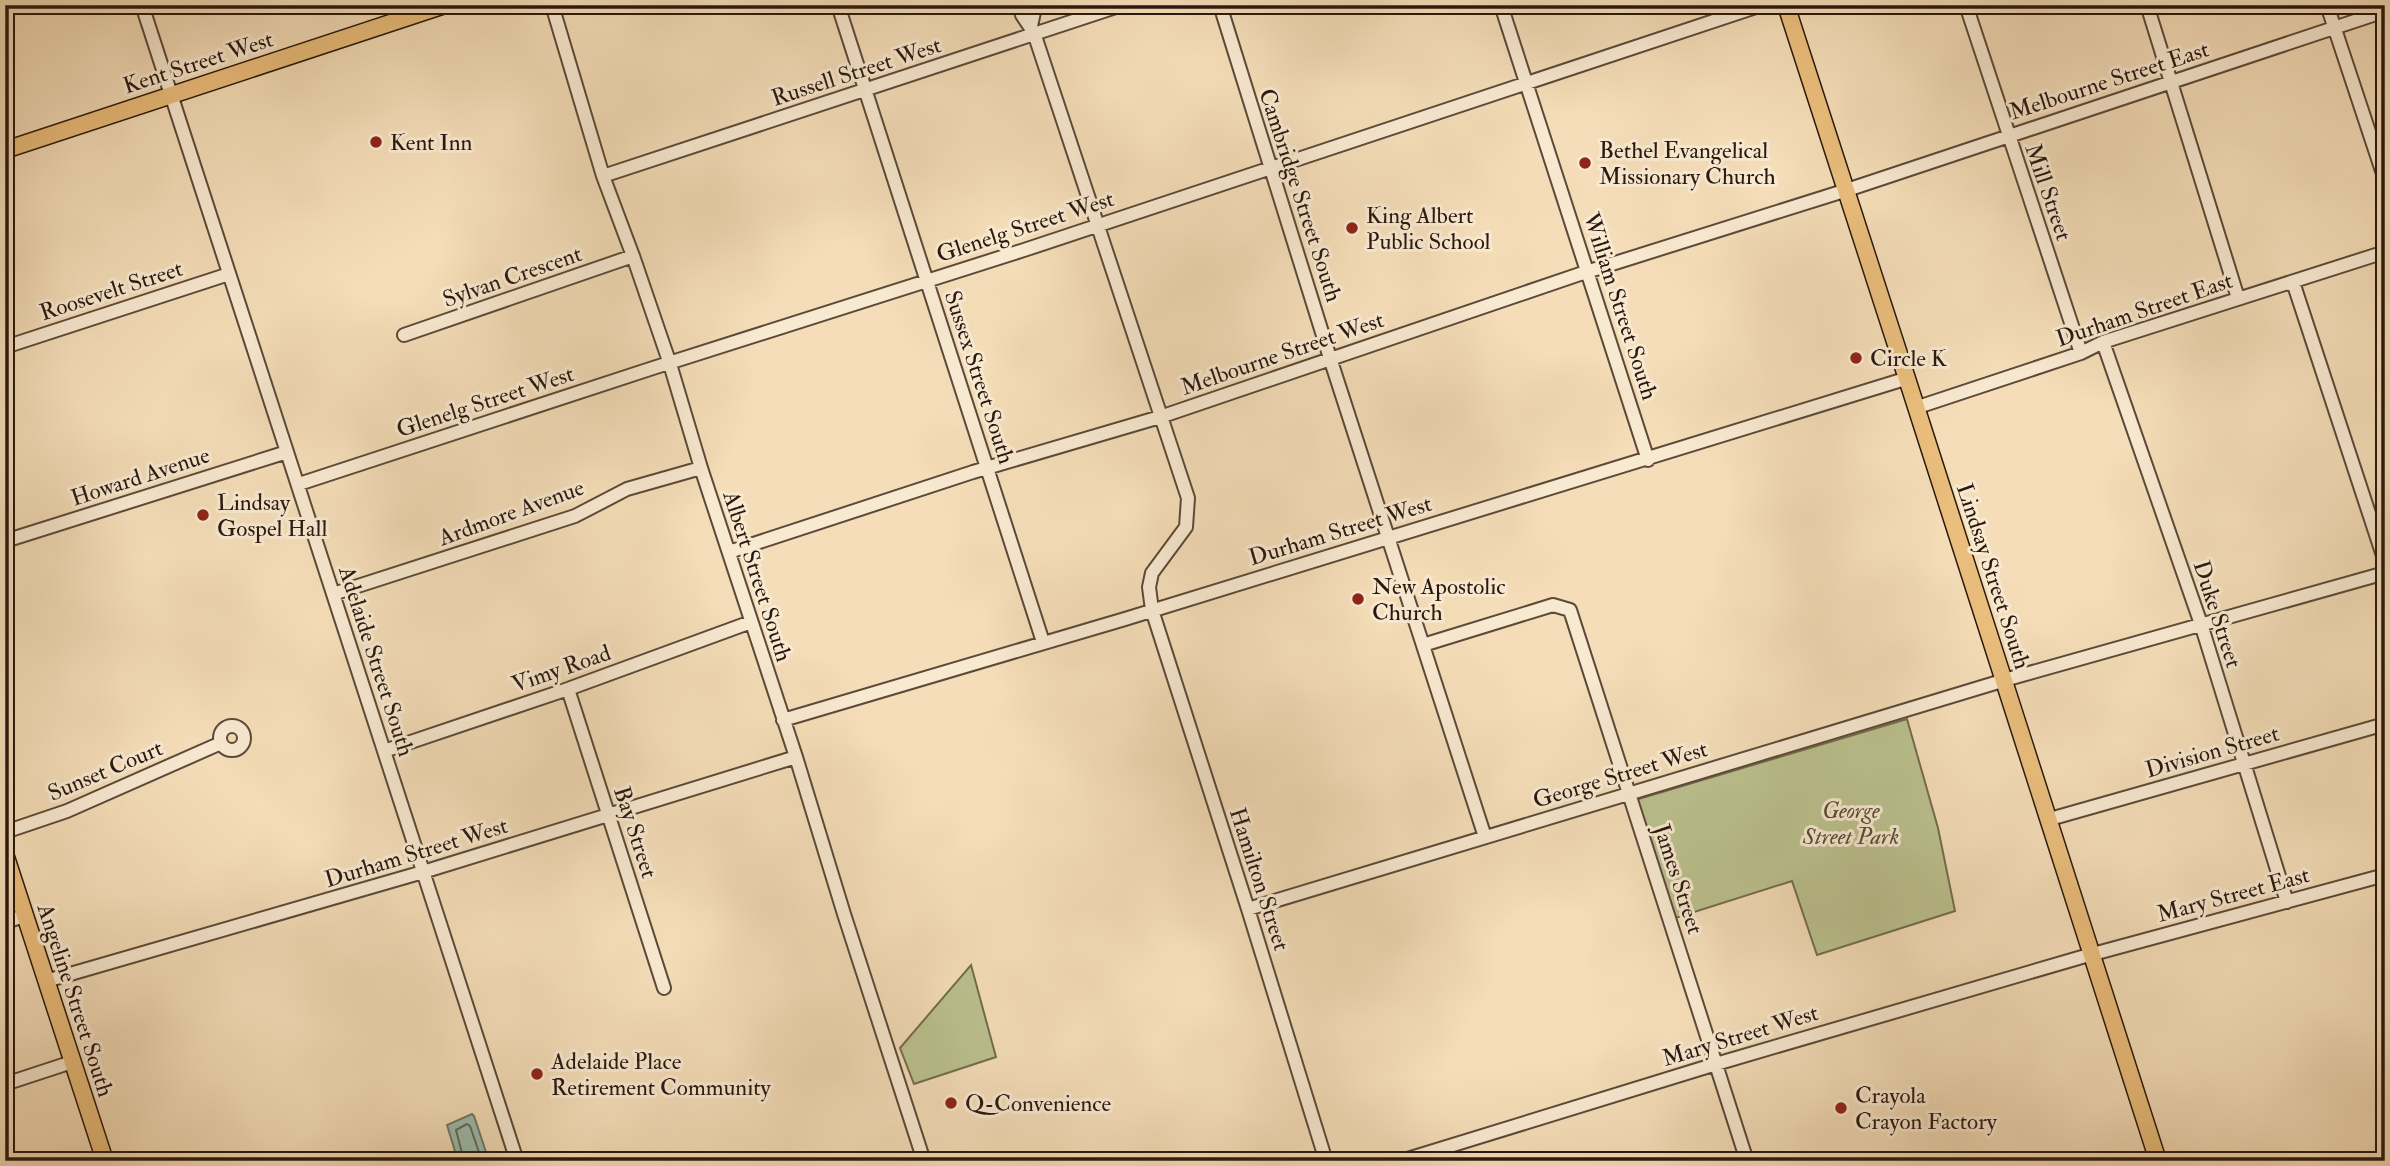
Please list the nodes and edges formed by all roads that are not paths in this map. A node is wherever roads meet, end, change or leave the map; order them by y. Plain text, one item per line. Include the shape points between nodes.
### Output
1 (142, 5) edge
2 (445, 5) edge
3 (552, 5) edge
4 (838, 5) edge
5 (1019, 5) edge
6 (1031, 5) edge
7 (1122, 5) edge
8 (1220, 5) edge
9 (1501, 5) edge
10 (1762, 5) edge
11 (1786, 5) edge
12 (1966, 5) edge
13 (2147, 5) edge
14 (2327, 5) edge
15 (2385, 10) edge
16 (2336, 27) junction
17 (1033, 30) junction
18 (2171, 82) junction
19 (1526, 84) junction
20 (865, 90) junction
21 (170, 94) junction
22 (2008, 135) junction
23 (5, 150) edge
24 (1271, 169) junction
25 (603, 176) junction
26 (2385, 180) edge
27 (1847, 190) junction
28 (1098, 225) junction
29 (2385, 251) edge
30 (634, 256) junction
31 (1588, 271) junction
32 (229, 274) junction
33 (926, 280) junction
34 (2293, 282) junction
35 (2238, 298) junction
36 (404, 335) dead end
37 (2103, 342) junction
38 (5, 347) edge
39 (2081, 353) junction
40 (1330, 358) junction
41 (670, 364) junction
42 (1908, 378) junction
43 (1918, 407) junction
44 (1160, 417) junction
45 (287, 452) junction
46 (1648, 460) junction
47 (701, 468) junction
48 (988, 468) junction
49 (299, 484) junction
50 (1388, 537) junction
51 (5, 541) edge
52 (729, 552) junction
53 (2385, 562) edge
54 (2385, 573) edge
55 (334, 594) junction
56 (1152, 610) junction
57 (751, 622) junction
58 (2201, 624) junction
59 (1043, 642) junction
60 (1423, 645) junction
61 (2003, 680) junction
62 (568, 689) junction
63 (783, 720) junction
64 (2385, 724) edge
65 (221, 743) dead end
66 (384, 751) junction
67 (796, 757) junction
68 (2243, 764) junction
69 (1630, 792) junction
70 (608, 816) junction
71 (2050, 819) junction
72 (5, 832) edge
73 (1485, 837) junction
74 (5, 854) edge
75 (423, 872) junction
76 (2385, 875) edge
77 (2287, 902) junction
78 (1248, 909) junction
79 (24, 916) junction
80 (5, 922) edge
81 (2092, 954) junction
82 (46, 981) junction
83 (664, 988) dead end
84 (72, 1062) junction
85 (1716, 1064) junction
86 (5, 1084) edge
87 (104, 1161) edge
88 (517, 1161) edge
89 (924, 1161) edge
90 (1326, 1161) edge
91 (1401, 1161) edge
92 (1747, 1161) edge
93 (2158, 1161) edge

1 - 21 street, Adelaide Street South
2 - 21 main road, Kent Street West
3 - 25 street, Albert Street South
4 - 20 street, Sussex Street South
5 - 17 street
6 - 17 street
7 - 17 street, Russell Street West
8 - 24 street, Cambridge Street South
9 - 19 street, William Street South
10 - 19 street, Glenelg Street West
11 - 27 main road, Lindsay Street South
12 - 22 street, Mill Street
13 - 18 street
14 - 16 street
15 - 16 street, Melbourne Street East
16 - 18 street, Melbourne Street East
16 - 26 street
17 - 20 street, Russell Street West
17 - 28 street, Hamilton Street
18 - 22 street, Melbourne Street East
18 - 35 street
19 - 24 street, Glenelg Street West
19 - 31 street, William Street South
20 - 25 street, Russell Street West
20 - 33 street, Sussex Street South
21 - 23 main road, Kent Street West
21 - 32 street, Adelaide Street South
22 - 27 street, Melbourne Street East
22 - 39 street, Mill Street
24 - 28 street, Glenelg Street West
24 - 40 street, Cambridge Street South
25 - 30 street, Albert Street South
27 - 31 street, Melbourne Street West
27 - 42 main road, Lindsay Street South
28 - 33 street, Glenelg Street West
28 - 44 street, Hamilton Street
29 - 34 street, Durham Street East
30 - 36 street, Sylvan Crescent
30 - 41 street, Albert Street South
31 - 40 street, Melbourne Street West
31 - 46 street, William Street South
32 - 38 street, Roosevelt Street
32 - 45 street, Adelaide Street South
33 - 41 street, Glenelg Street West
33 - 48 street, Sussex Street South
34 - 35 street, Durham Street East
34 - 53 street
35 - 37 street, Durham Street East
37 - 39 street, Durham Street East
37 - 58 street, Duke Street
39 - 43 street, Durham Street East
40 - 44 street, Melbourne Street West
40 - 50 street, Cambridge Street South
41 - 47 street, Albert Street South
41 - 49 street, Glenelg Street West
42 - 43 main road, Lindsay Street South
42 - 46 street, Durham Street West
43 - 61 main road, Lindsay Street South
44 - 48 street, Melbourne Street West
44 - 56 street, Hamilton Street via 1188,498 1188,519 1182,535 1152,573
45 - 49 street, Adelaide Street South
45 - 51 street, Howard Avenue
46 - 50 street, Durham Street West
47 - 52 street, Albert Street South
47 - 55 street, Ardmore Avenue via 627,489 575,516
48 - 52 street, Melbourne Street West
48 - 59 street, Sussex Street South
49 - 55 street, Adelaide Street South
50 - 56 street, Durham Street West
50 - 60 street, Cambridge Street South
52 - 57 street, Albert Street South
54 - 58 street, George Street West
55 - 66 street, Adelaide Street South
56 - 59 street, Durham Street West
56 - 78 street, Hamilton Street
57 - 62 street, Vimy Road
57 - 63 street, Albert Street South
58 - 61 street, George Street West
58 - 68 street, Duke Street
59 - 63 street, Durham Street West
60 - 69 street, James Street via 1553,605 1570,610
60 - 73 street, Cambridge Street South
61 - 69 street, George Street West
61 - 71 main road, Lindsay Street South
62 - 66 street, Vimy Road
62 - 70 street, Bay Street
63 - 67 street, Albert Street South
64 - 68 street, Division Street
65 - 72 street, Sunset Court via 67,811
66 - 75 street, Adelaide Street South
67 - 70 street, Durham Street West
67 - 89 street, Albert Street South
68 - 71 street, Division Street
68 - 77 street, Duke Street
69 - 73 street, George Street West
69 - 85 street, James Street
70 - 75 street, Durham Street West
70 - 83 street, Bay Street
71 - 81 main road, Lindsay Street South
73 - 78 street, George Street West
74 - 79 main road, Angeline Street South
75 - 82 street, Durham Street West
75 - 88 street, Adelaide Street South
76 - 77 street, Mary Street East
77 - 81 street, Mary Street East
78 - 90 street, Hamilton Street
79 - 80 street
79 - 82 main road, Angeline Street South
81 - 85 street, Mary Street West
81 - 93 main road, Lindsay Street South
82 - 84 main road, Angeline Street South
84 - 86 street
84 - 87 main road, Angeline Street South
85 - 91 street, Mary Street West
85 - 92 street, James Street

